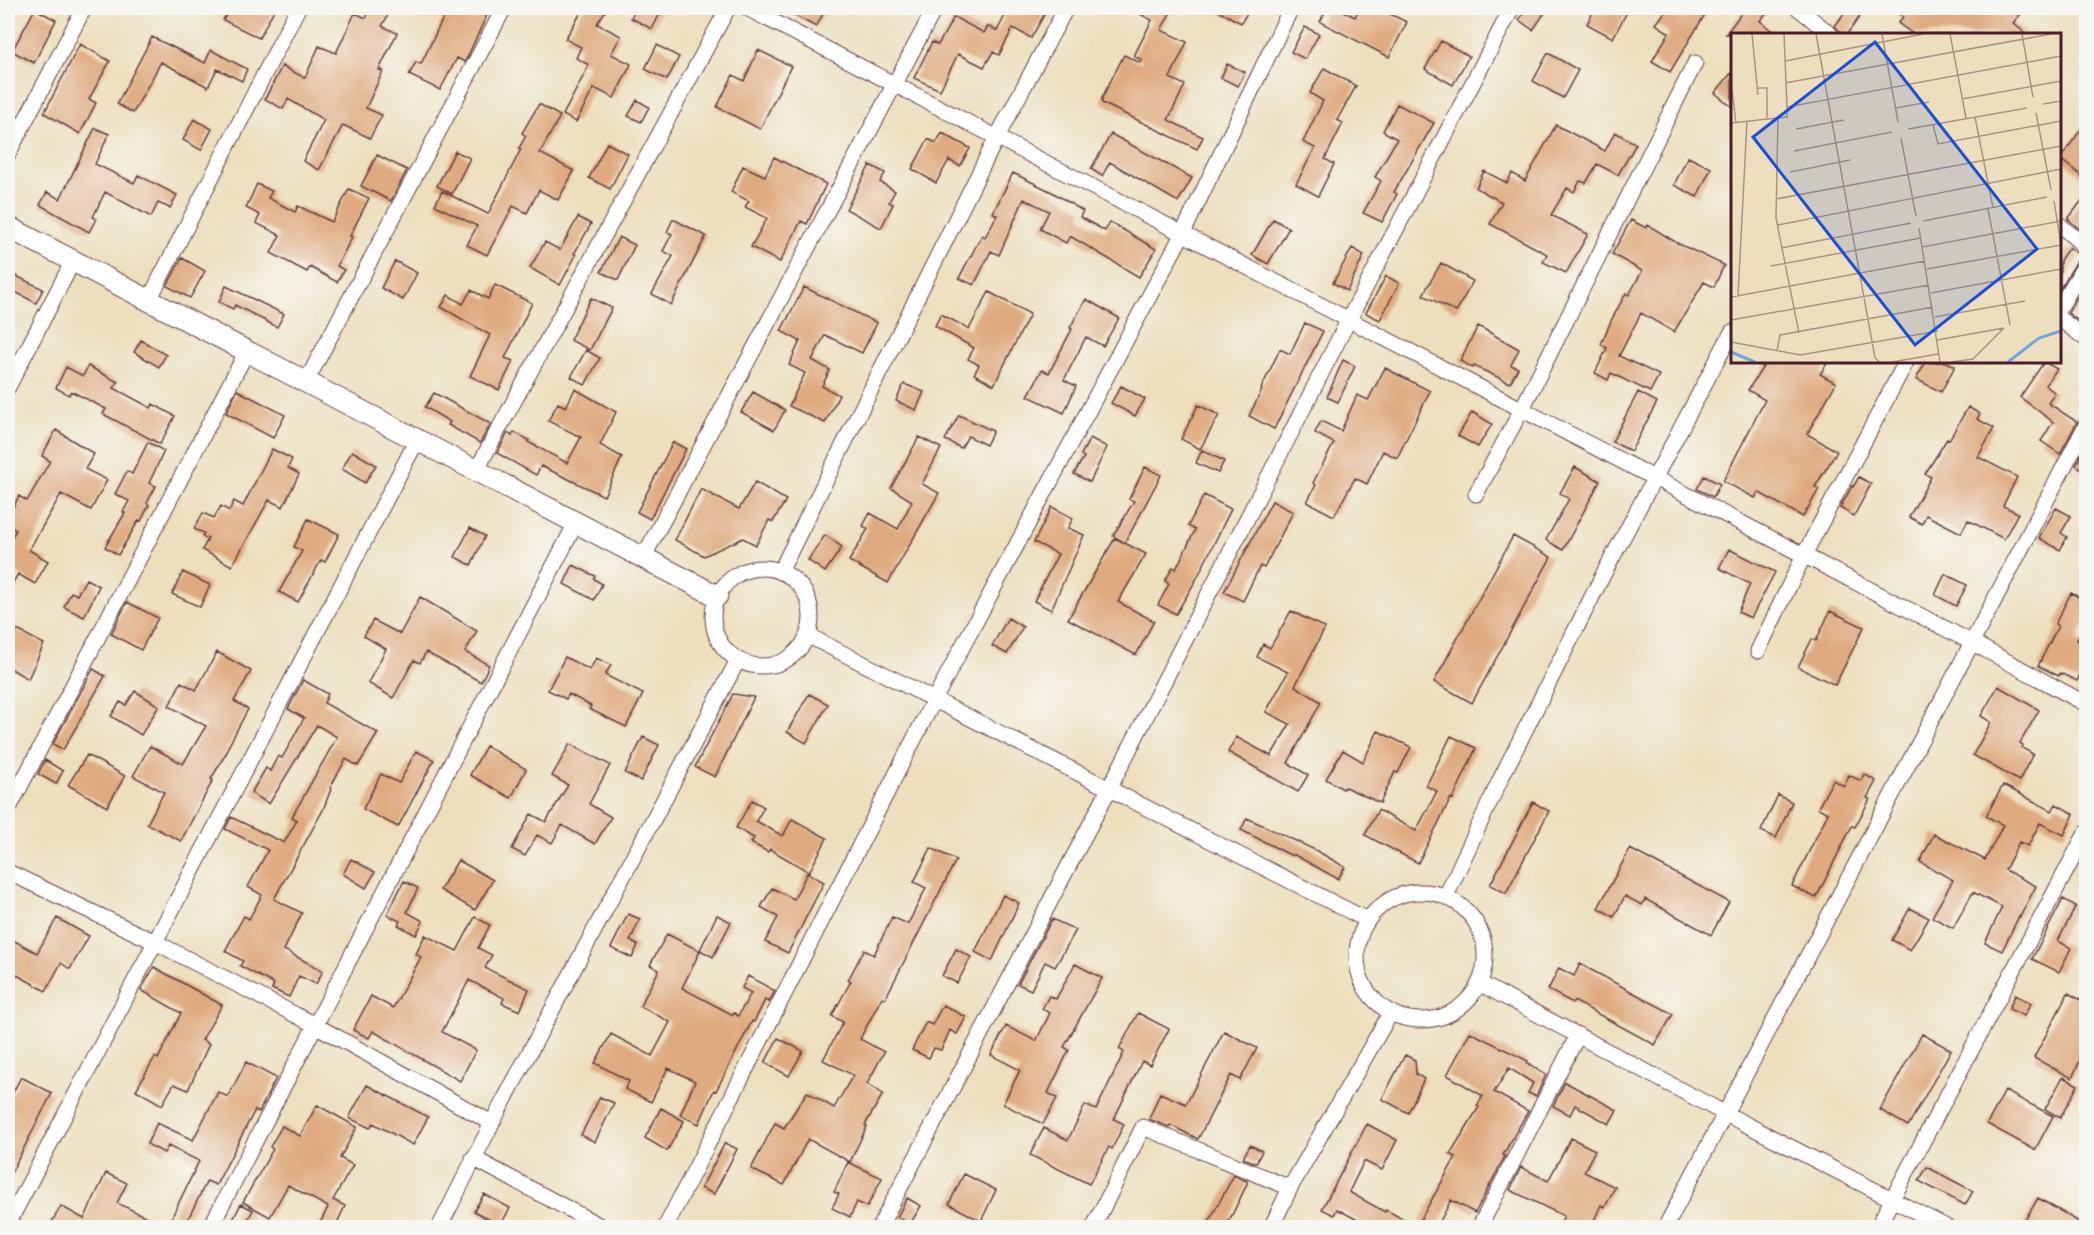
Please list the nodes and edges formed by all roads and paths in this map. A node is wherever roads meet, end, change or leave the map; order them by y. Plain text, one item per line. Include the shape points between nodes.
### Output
1 (84, 8) edge
2 (298, 8) edge
3 (504, 8) edge
4 (728, 8) edge
5 (747, 8) edge
6 (935, 8) edge
7 (1066, 8) edge
8 (1291, 8) edge
9 (1512, 8) edge
10 (1798, 8) edge
11 (1829, 33) edge
12 (1695, 63) dead end
13 (895, 84) junction
14 (997, 137) junction
15 (8, 154) edge
16 (8, 226) edge
17 (2061, 226) edge
18 (1183, 234) junction
19 (2086, 248) edge
20 (73, 261) junction
21 (2086, 263) edge
22 (149, 300) junction
23 (2061, 305) edge
24 (1349, 319) junction
25 (2061, 320) edge
26 (1731, 334) edge
27 (2086, 339) edge
28 (248, 351) junction
29 (1905, 363) edge
30 (306, 382) junction
31 (8, 387) edge
32 (1522, 409) junction
33 (2086, 425) edge
34 (417, 440) junction
35 (476, 471) junction
36 (1655, 478) junction
37 (1476, 494) dead end
38 (577, 521) junction
39 (1804, 555) junction
40 (643, 558) junction
41 (780, 572) junction
42 (717, 596) junction
43 (807, 635) junction
44 (1973, 643) junction
45 (1758, 651) dead end
46 (738, 660) junction
47 (934, 700) junction
48 (2086, 704) edge
49 (1109, 789) junction
50 (8, 810) edge
51 (2086, 832) edge
52 (8, 872) edge
53 (1446, 896) junction
54 (1367, 920) junction
55 (155, 942) junction
56 (1479, 983) junction
57 (1391, 1012) junction
58 (315, 1025) junction
59 (1578, 1035) junction
60 (1724, 1113) junction
61 (492, 1122) junction
62 (473, 1158) junction
63 (1290, 1188) junction
64 (1892, 1199) junction
65 (8, 1224) edge
66 (210, 1227) edge
67 (439, 1227) edge
68 (604, 1227) edge
69 (665, 1227) edge
70 (879, 1227) edge
71 (1093, 1227) edge
72 (1271, 1227) edge
73 (1479, 1227) edge
74 (1665, 1227) edge
75 (1877, 1227) edge
76 (1948, 1227) edge

1 - 15 street
2 - 22 street
3 - 30 street
4 - 35 street
5 - 13 street
6 - 13 street
7 - 14 street
8 - 18 street
9 - 24 street
10 - 11 street
12 - 32 street
13 - 14 street
13 - 40 street
14 - 18 street
14 - 41 street
16 - 20 street
17 - 19 street
18 - 24 street
18 - 47 street
20 - 22 street
20 - 31 street
21 - 23 street
22 - 28 street
24 - 32 street
24 - 49 street
25 - 27 street
26 - 36 street
28 - 30 street
28 - 50 street
29 - 39 street
30 - 34 street
32 - 36 street
32 - 37 street
33 - 44 street
34 - 35 street
34 - 55 street
35 - 38 street
36 - 39 street
36 - 53 street via 1531,717
38 - 40 street
38 - 58 street
39 - 44 street
39 - 45 street
40 - 42 street
41 - 42 street via 768,568 744,572 733,577
41 - 43 street via 798,584 808,603
42 - 46 street via 715,632 720,644
43 - 46 street via 793,654 772,665
43 - 47 street
44 - 48 street
44 - 60 street
46 - 61 street
47 - 49 street
47 - 69 street
49 - 54 street
49 - 70 street
51 - 64 street
52 - 55 street
53 - 54 street via 1424,892 1400,895
53 - 56 street via 1467,910 1480,931 1485,953
54 - 57 street via 1359,941 1359,971 1371,996
55 - 58 street
55 - 65 street
56 - 57 street via 1468,999 1445,1015 1422,1020
56 - 59 street
57 - 63 street
58 - 61 street
58 - 66 street
59 - 60 street
59 - 73 street
60 - 64 street
60 - 74 street
61 - 62 street
62 - 67 street
62 - 68 street
63 - 71 street via 1143,1127
63 - 72 street
64 - 75 street
64 - 76 street

